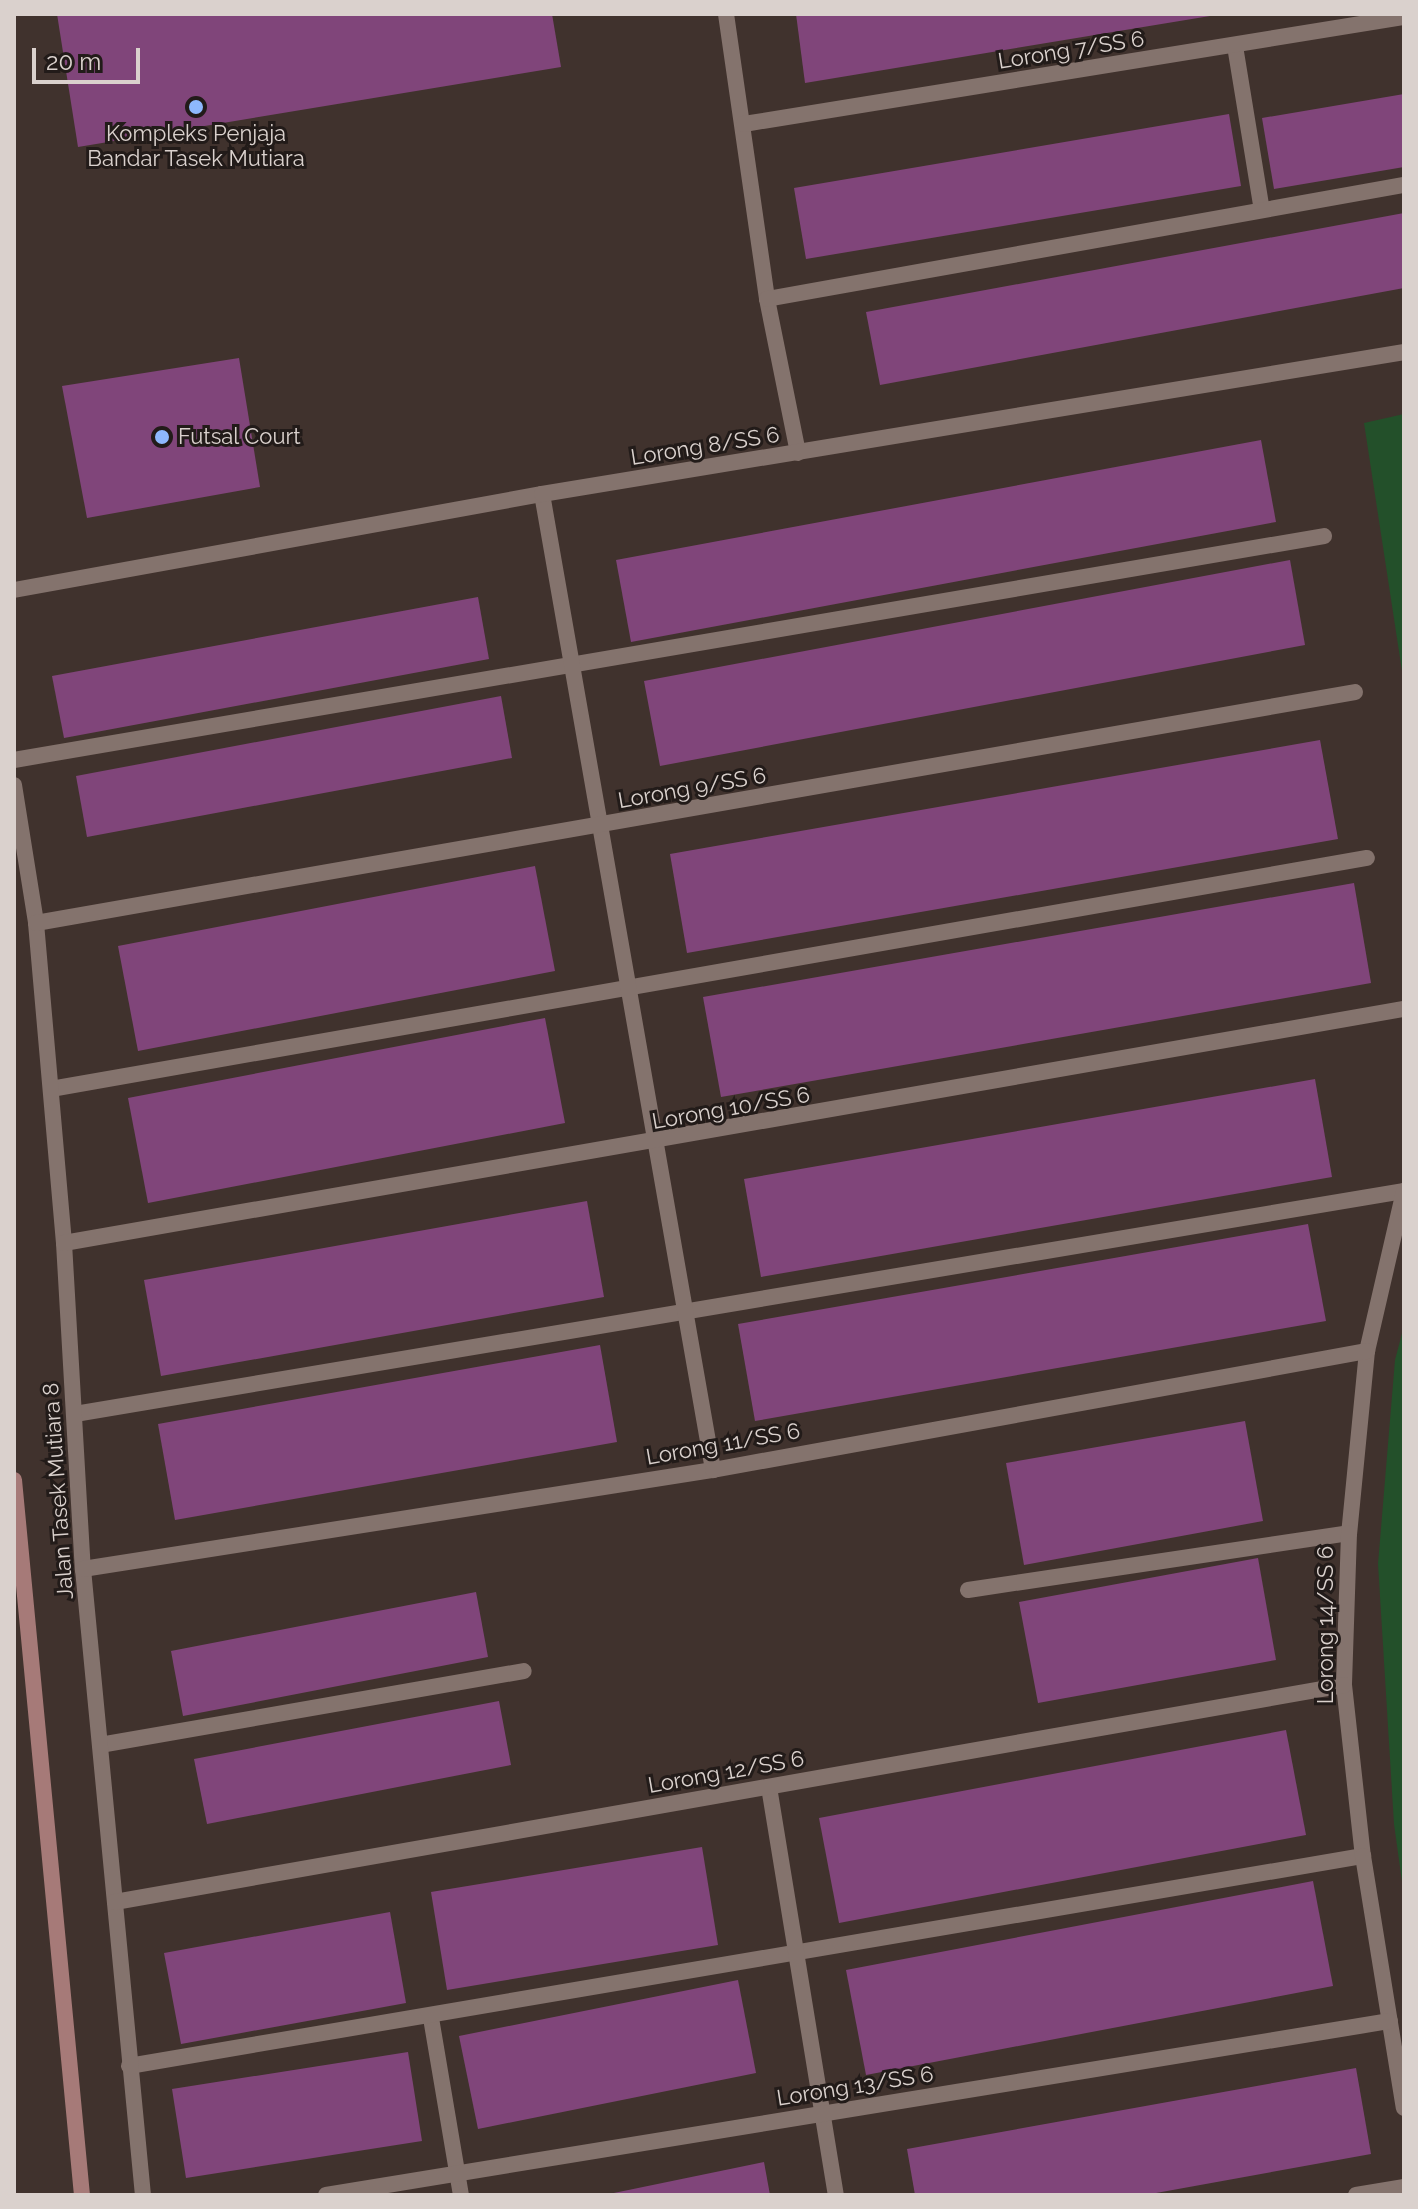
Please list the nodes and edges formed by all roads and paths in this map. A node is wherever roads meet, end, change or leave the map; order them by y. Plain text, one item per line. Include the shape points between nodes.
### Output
1 (726, 14) edge
2 (1404, 17) edge
3 (1235, 46) junction
4 (744, 124) junction
5 (1404, 185) edge
6 (1262, 210) junction
7 (767, 299) junction
8 (1404, 352) edge
9 (798, 453) junction
10 (542, 494) junction
11 (1324, 536) dead end
12 (14, 590) edge
13 (572, 664) junction
14 (1355, 692) dead end
15 (14, 760) edge
16 (14, 785) edge
17 (601, 827) junction
18 (1367, 858) dead end
19 (36, 923) junction
20 (628, 984) junction
21 (1404, 1009) edge
22 (51, 1089) junction
23 (656, 1144) junction
24 (1404, 1191) edge
25 (64, 1243) junction
26 (686, 1309) junction
27 (1367, 1351) junction
28 (75, 1414) junction
29 (713, 1470) junction
30 (14, 1480) edge
31 (1349, 1533) junction
32 (83, 1569) junction
33 (968, 1590) dead end
34 (524, 1671) dead end
35 (1344, 1685) junction
36 (100, 1745) junction
37 (769, 1787) junction
38 (1363, 1856) junction
39 (115, 1902) junction
40 (796, 1954) junction
41 (431, 2018) junction
42 (1390, 2021) junction
43 (129, 2066) junction
44 (1404, 2108) edge
45 (823, 2113) junction
46 (456, 2174) junction
47 (1404, 2187) edge
48 (82, 2195) edge
49 (143, 2195) edge
50 (326, 2195) edge
51 (461, 2195) edge
52 (836, 2195) edge
53 (1356, 2195) edge

1 - 4 street
2 - 3 street, Lorong 7/SS 6
3 - 4 street, Lorong 7/SS 6
3 - 6 street
4 - 7 street
5 - 6 street
6 - 7 street
7 - 9 street
8 - 9 street, Lorong 8/SS 6
9 - 10 street, Lorong 8/SS 6
10 - 12 street, Lorong 8/SS 6
10 - 13 street
11 - 13 street
13 - 15 street
13 - 17 street
14 - 17 street, Lorong 9/SS 6
16 - 19 street, Jalan Tasek Mutiara 8
17 - 19 street, Lorong 9/SS 6
17 - 20 street
18 - 20 street
19 - 22 street, Jalan Tasek Mutiara 8
20 - 22 street
20 - 23 street
21 - 23 street, Lorong 10/SS 6
22 - 25 street, Jalan Tasek Mutiara 8
23 - 25 street, Lorong 10/SS 6
23 - 26 street
24 - 26 street
24 - 27 street, Lorong 14/SS 6
25 - 28 street, Jalan Tasek Mutiara 8
26 - 28 street
26 - 29 street
27 - 29 street, Lorong 11/SS 6
27 - 31 street, Lorong 14/SS 6
28 - 32 street, Jalan Tasek Mutiara 8
29 - 32 street, Lorong 11/SS 6
30 - 48 street, Jalan Tasek Mutiara 8
31 - 33 street
31 - 35 street, Lorong 14/SS 6
32 - 36 street, Jalan Tasek Mutiara 8
34 - 36 street
35 - 37 street, Lorong 12/SS 6
35 - 38 street, Lorong 14/SS 6
36 - 39 street, Jalan Tasek Mutiara 8
37 - 39 street, Lorong 12/SS 6
37 - 40 street
38 - 40 street
38 - 42 street, Lorong 14/SS 6
39 - 43 street, Jalan Tasek Mutiara 8
40 - 41 street
40 - 45 street
41 - 43 street
41 - 46 street
42 - 44 street, Lorong 14/SS 6
42 - 45 street, Lorong 13/SS 6
43 - 49 street, Jalan Tasek Mutiara 8
45 - 46 street, Lorong 13/SS 6
45 - 52 street
46 - 50 street, Lorong 13/SS 6
46 - 51 street
47 - 53 street

